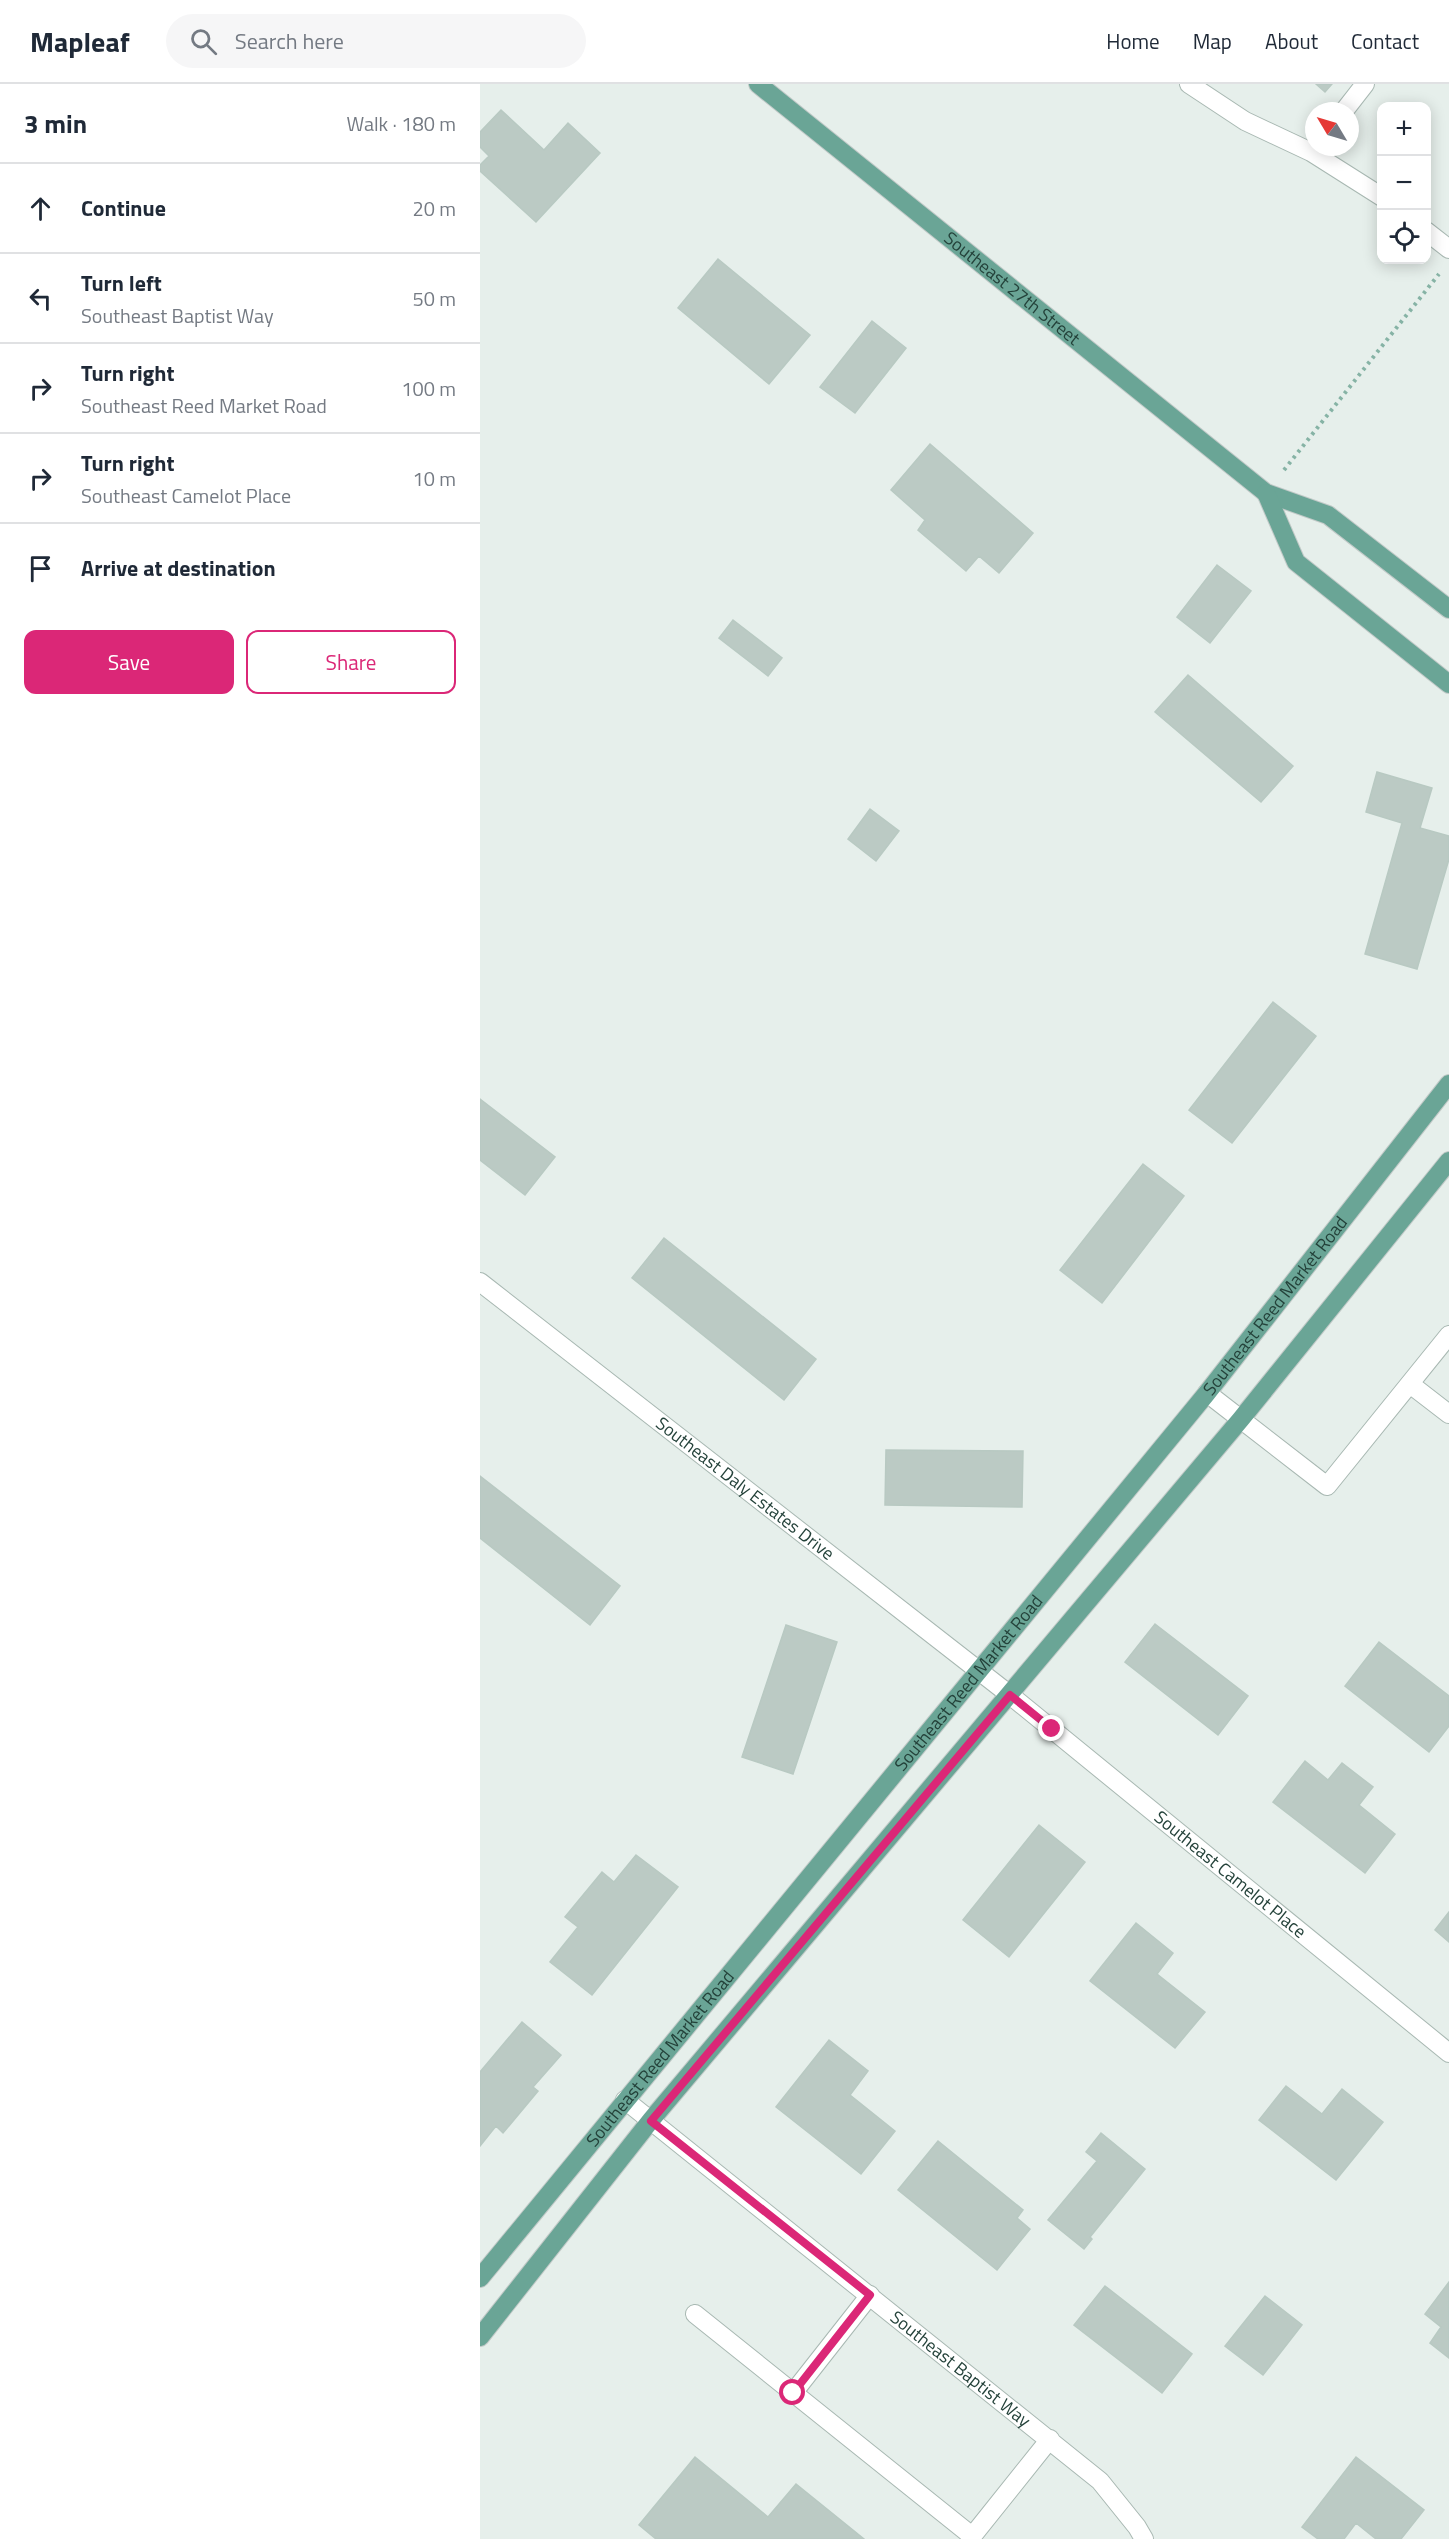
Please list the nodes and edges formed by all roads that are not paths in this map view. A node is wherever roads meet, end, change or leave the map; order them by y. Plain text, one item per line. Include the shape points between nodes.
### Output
1 (758, 84) edge
2 (1189, 84) edge
3 (1365, 84) edge
4 (1351, 102) edge
5 (1305, 146) edge
6 (1323, 156) edge
7 (1377, 194) edge
8 (1431, 235) edge
9 (1449, 249) edge
10 (1266, 493) junction
11 (1449, 609) edge
12 (1449, 684) edge
13 (1449, 1084) edge
14 (1449, 1161) edge
15 (480, 1282) edge
16 (1449, 1335) edge
17 (1410, 1384) junction
18 (1207, 1393) junction
19 (1449, 1414) edge
20 (1241, 1419) junction
21 (980, 1671) junction
22 (1010, 1695) junction
23 (1449, 2053) edge
24 (625, 2100) junction
25 (651, 2121) junction
26 (480, 2278) edge
27 (870, 2295) junction
28 (695, 2314) dead end
29 (480, 2337) edge
30 (793, 2393) junction
31 (1050, 2439) junction
32 (971, 2538) edge
33 (1144, 2539) edge

1 - 10 main road, Southeast 27th Street
2 - 5 street via 1245,121
3 - 4 street
6 - 7 street
8 - 9 street
10 - 11 main road, Southeast 27th Street via 1328,515
10 - 12 main road, Southeast 27th Street via 1296,562
13 - 18 main road, Southeast Reed Market Road
14 - 20 main road, Southeast Reed Market Road
15 - 21 street, Southeast Daly Estates Drive
16 - 17 street
17 - 19 street
17 - 20 street via 1327,1486
18 - 20 street
18 - 21 main road, Southeast Reed Market Road
20 - 22 main road, Southeast Reed Market Road
21 - 22 street, Southeast Daly Estates Drive
21 - 24 main road, Southeast Reed Market Road
22 - 23 street, Southeast Camelot Place
22 - 25 main road, Southeast Reed Market Road
24 - 25 street, Southeast Baptist Way
24 - 26 main road, Southeast Reed Market Road
25 - 27 street, Southeast Baptist Way
25 - 29 main road, Southeast Reed Market Road
27 - 30 street
27 - 31 street, Southeast Baptist Way
28 - 30 street
30 - 32 street
31 - 32 street
31 - 33 street, Southeast Baptist Way via 1100,2481

